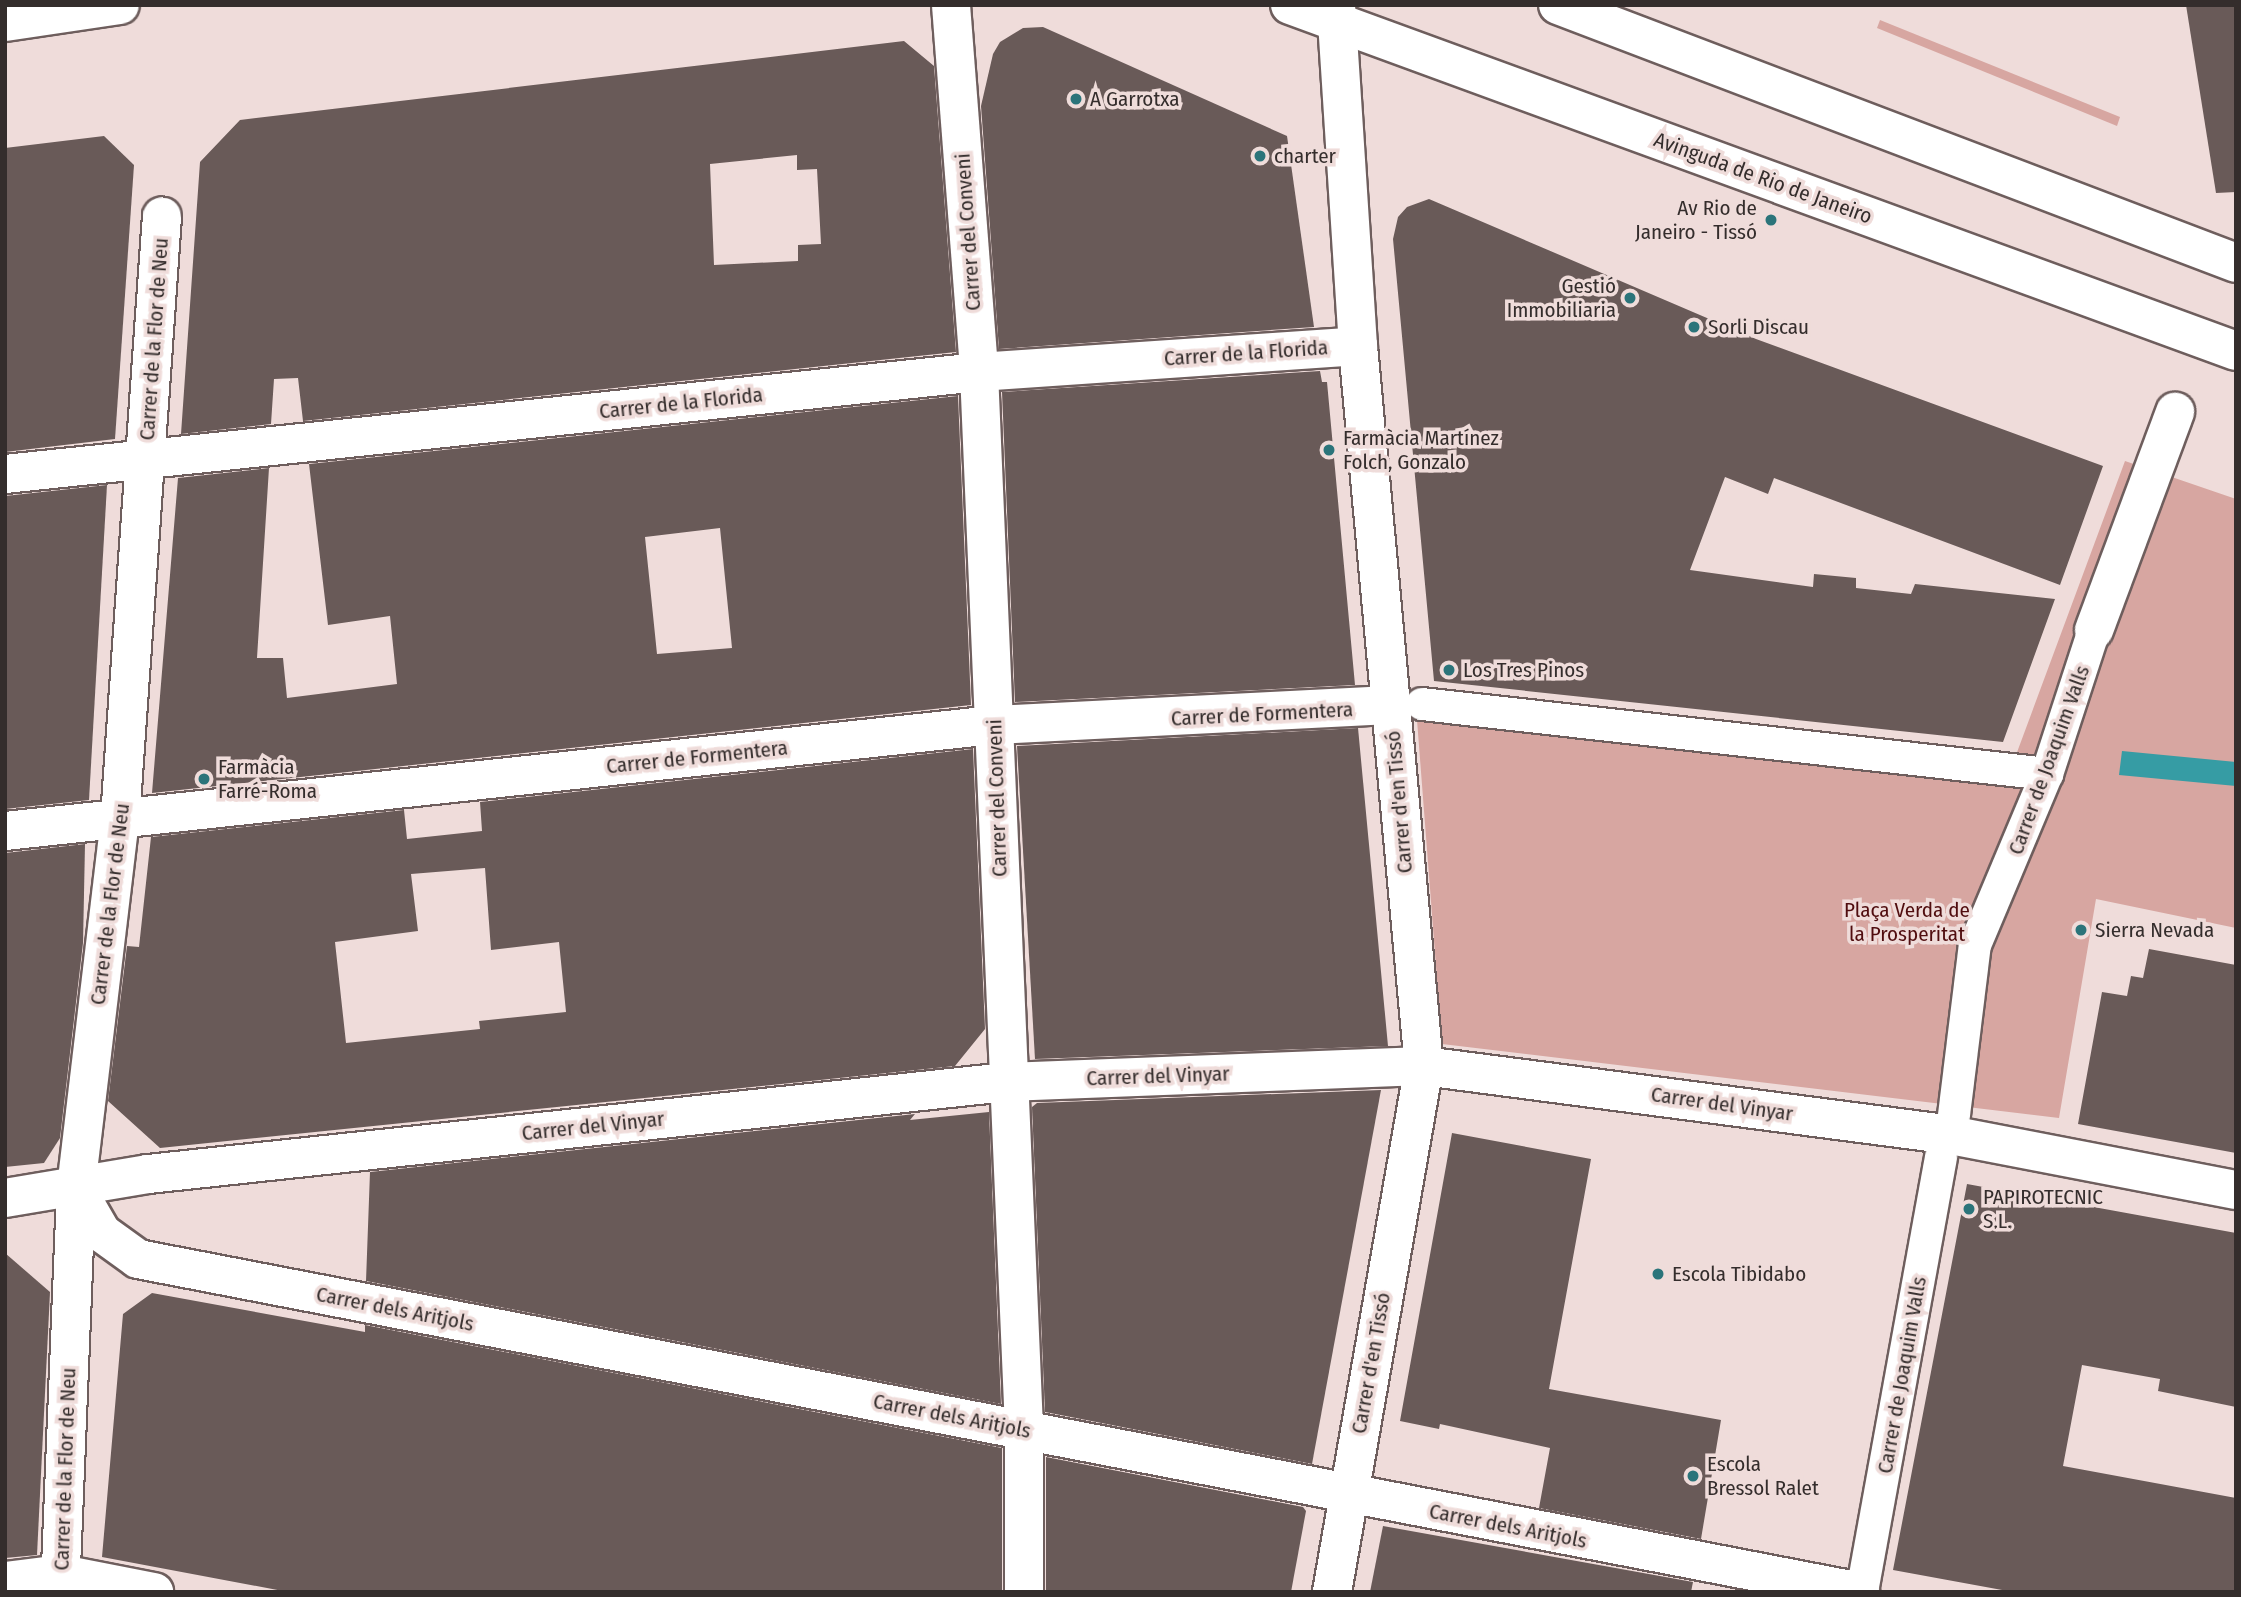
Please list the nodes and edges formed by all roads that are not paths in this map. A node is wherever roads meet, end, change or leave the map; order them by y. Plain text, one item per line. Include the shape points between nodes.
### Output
1 (120, 5) edge
2 (951, 5) edge
3 (1290, 5) edge
4 (1558, 5) edge
5 (1336, 14) edge
6 (5, 22) edge
7 (162, 216) dead end
8 (2236, 263) edge
9 (1358, 346) junction
10 (2236, 351) edge
11 (979, 372) junction
12 (2175, 412) dead end
13 (146, 458) junction
14 (5, 474) edge
15 (2094, 630) joint
16 (1406, 705) junction
17 (994, 725) junction
18 (2047, 774) junction
19 (120, 818) junction
20 (5, 831) edge
21 (1424, 1066) junction
22 (1006, 1082) junction
23 (1954, 1115) dead end
24 (1941, 1157) dead end
25 (76, 1188) junction
26 (2236, 1190) edge
27 (5, 1198) edge
28 (1024, 1429) junction
29 (1349, 1496) junction
30 (5, 1581) edge
31 (60, 1583) edge
32 (154, 1592) edge
33 (1024, 1592) edge
34 (1332, 1592) edge
35 (1861, 1592) edge

1 - 6 street
2 - 11 street, Carrer del Conveni
3 - 5 street, Avinguda de Rio de Janeiro
4 - 8 street
5 - 9 street, Carrer d'en Tissó
5 - 10 street, Avinguda de Rio de Janeiro
7 - 13 street, Carrer de la Flor de Neu
9 - 11 street, Carrer de la Florida
9 - 16 street, Carrer d'en Tissó
11 - 13 street, Carrer de la Florida
11 - 17 street, Carrer del Conveni
12 - 15 street, Carrer de Joaquim Valls
13 - 14 street, Carrer de la Florida
13 - 19 street, Carrer de la Flor de Neu
15 - 18 street, Carrer de Joaquim Valls
16 - 17 street, Carrer de Formentera
16 - 18 street
16 - 21 street, Carrer d'en Tissó
17 - 19 street, Carrer de Formentera
17 - 22 street, Carrer del Conveni
18 - 23 street, Carrer de Joaquim Valls via 1975,945
19 - 20 street, Carrer de Formentera
19 - 25 street, Carrer de la Flor de Neu
21 - 22 street, Carrer del Vinyar
21 - 26 street, Carrer del Vinyar via 1945,1134
21 - 29 street, Carrer d'en Tissó
22 - 25 street, Carrer del Vinyar via 148,1174
22 - 28 street, Carrer del Conveni
24 - 35 street, Carrer de Joaquim Valls
25 - 27 street, Carrer del Vinyar
25 - 28 street, Carrer dels Aritjols via 102,1233 138,1259
25 - 31 street, Carrer de la Flor de Neu
28 - 29 street, Carrer dels Aritjols
28 - 33 street, Carrer del Conveni
29 - 34 street, Carrer d'en Tissó
29 - 35 street, Carrer dels Aritjols
30 - 31 street
31 - 32 street

